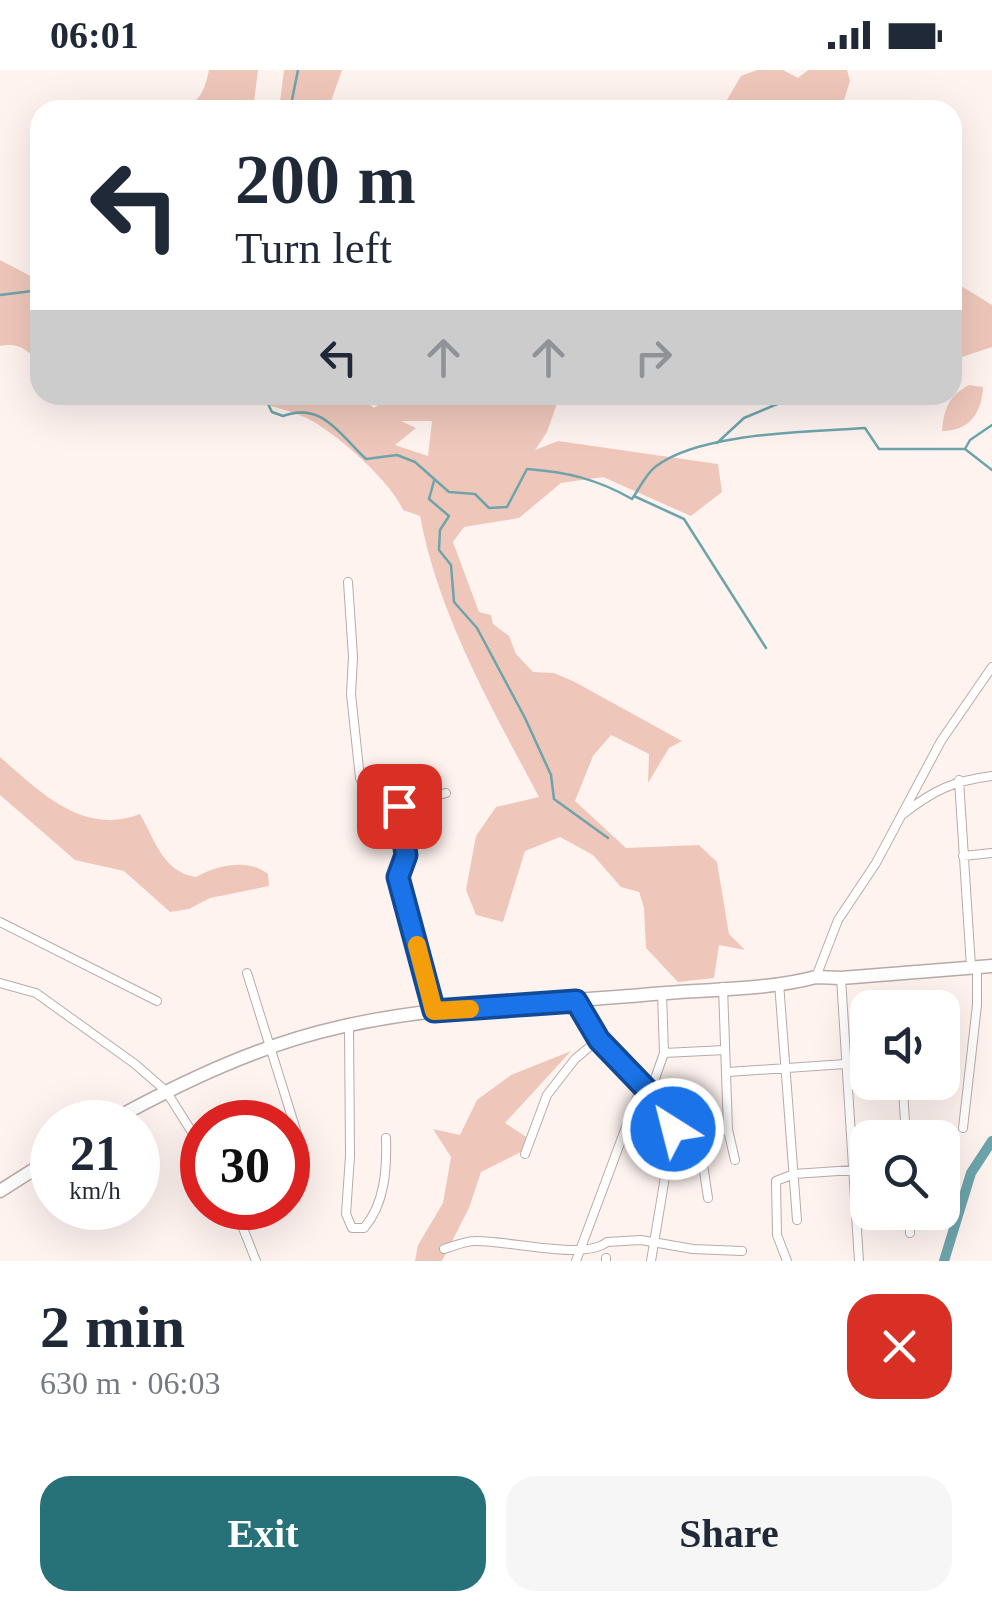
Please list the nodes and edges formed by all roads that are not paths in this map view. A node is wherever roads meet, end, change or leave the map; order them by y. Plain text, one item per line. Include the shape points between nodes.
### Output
1 (348, 582) dead end
2 (992, 667) edge
3 (992, 776) edge
4 (958, 780) junction
5 (446, 793) dead end
6 (399, 806) junction
7 (898, 817) junction
8 (992, 853) edge
9 (964, 856) junction
10 (0, 922) edge
11 (980, 966) edge
12 (247, 974) dead end
13 (816, 977) junction
14 (841, 978) junction
15 (0, 983) edge
16 (780, 983) junction
17 (723, 987) junction
18 (662, 993) junction
19 (156, 1001) dead end
20 (576, 1001) junction
21 (434, 1011) junction
22 (349, 1025) junction
23 (599, 1040) junction
24 (270, 1048) junction
25 (725, 1050) junction
26 (664, 1053) junction
27 (845, 1064) junction
28 (788, 1068) junction
29 (728, 1072) junction
30 (641, 1087) junction
31 (166, 1091) junction
32 (650, 1093) junction
33 (149, 1100) edge
34 (283, 1100) edge
35 (180, 1113) edge
36 (850, 1123) edge
37 (963, 1128) dead end
38 (728, 1130) junction
39 (675, 1132) junction
40 (386, 1138) dead end
41 (525, 1154) dead end
42 (735, 1160) dead end
43 (850, 1170) edge
44 (30, 1172) edge
45 (794, 1174) junction
46 (0, 1191) edge
47 (708, 1198) dead end
48 (798, 1220) dead end
49 (244, 1230) edge
50 (857, 1230) edge
51 (655, 1241) junction
52 (444, 1249) dead end
53 (742, 1252) dead end
54 (578, 1257) edge
55 (606, 1258) edge
56 (649, 1259) edge
57 (256, 1261) edge
58 (787, 1261) edge
59 (859, 1261) edge

1 - 6 street via 360,778 371,800 389,809
2 - 7 street
3 - 4 street
4 - 7 street
4 - 9 street
5 - 6 street
6 - 21 street via 406,855 398,877
7 - 13 street via 838,920
8 - 9 street
9 - 11 street
10 - 19 street
11 - 14 highway
11 - 37 street
12 - 24 street
13 - 14 highway
13 - 16 highway
14 - 27 street
15 - 31 street via 36,993
16 - 17 highway
16 - 28 street
17 - 18 highway
17 - 25 street
18 - 20 highway
18 - 26 street
20 - 21 highway
20 - 23 street
21 - 22 highway
22 - 24 highway
22 - 40 street via 346,1214 352,1228 364,1228 372,1218 386,1174
23 - 30 street
23 - 41 street via 546,1095
24 - 31 highway
24 - 34 street
25 - 26 street
25 - 29 street
26 - 32 street
27 - 28 street
27 - 36 street
28 - 29 street
28 - 45 street
29 - 38 street
30 - 32 street
30 - 54 street
31 - 33 highway
31 - 35 street
32 - 39 street
38 - 39 street
38 - 42 street
39 - 47 street via 702,1158
39 - 51 street
43 - 45 street
44 - 46 highway
45 - 48 street
45 - 58 street via 776,1180 777,1235
49 - 57 street
50 - 59 street
51 - 53 street
51 - 55 street via 612,1240
51 - 56 street
52 - 54 street via 477,1240
54 - 55 street

